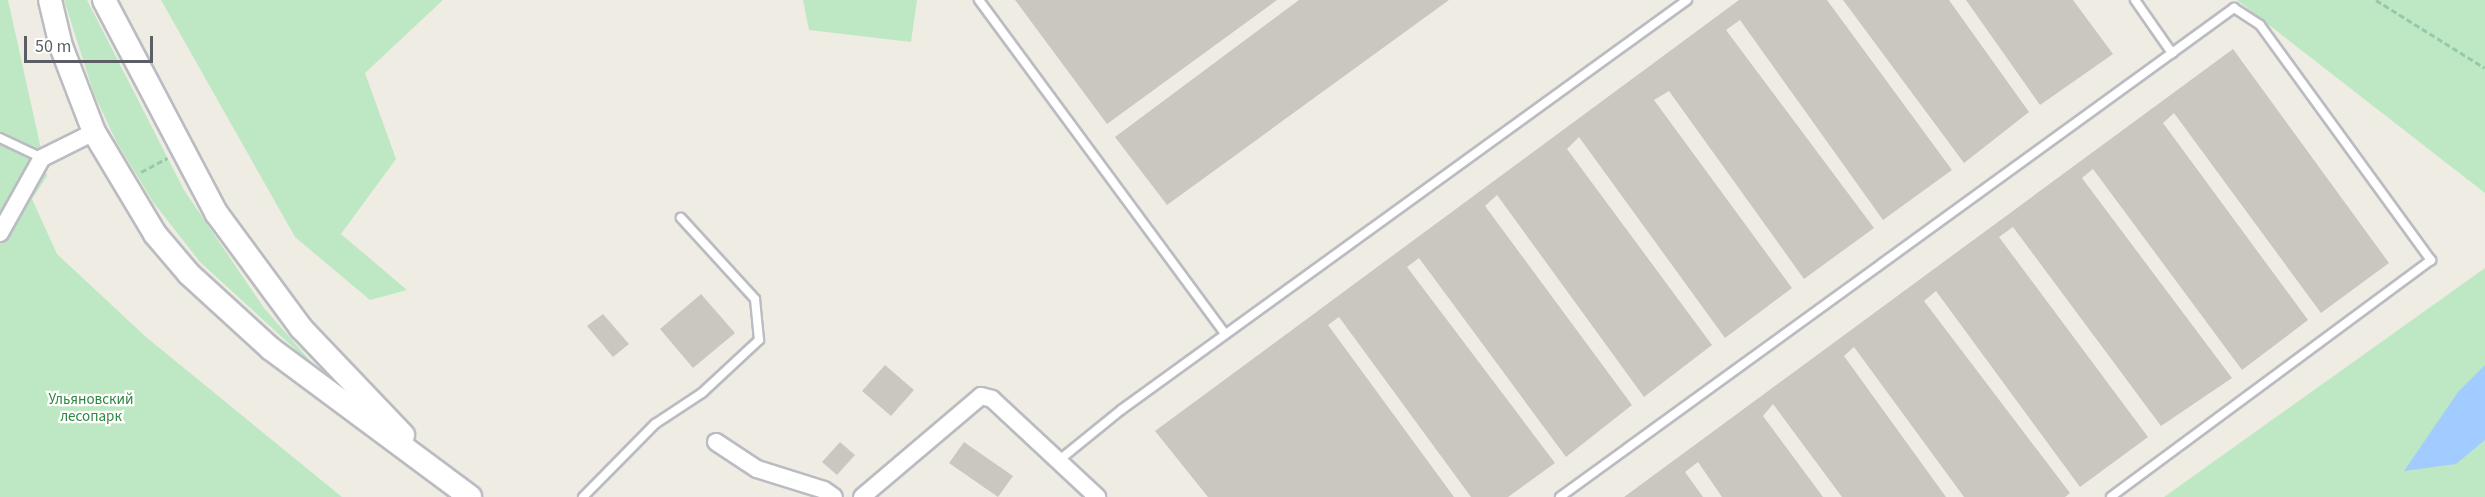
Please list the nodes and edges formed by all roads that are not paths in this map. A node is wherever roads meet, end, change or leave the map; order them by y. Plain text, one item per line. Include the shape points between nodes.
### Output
1 (50, 0) edge
2 (104, 0) edge
3 (979, 0) edge
4 (1687, 0) edge
5 (2135, 0) edge
6 (2172, 53) junction
7 (94, 132) junction
8 (0, 138) edge
9 (42, 158) junction
10 (681, 218) dead end
11 (0, 233) edge
12 (1225, 334) junction
13 (716, 442) dead end
14 (1058, 461) junction
15 (434, 467) junction
16 (470, 497) edge
17 (584, 497) edge
18 (834, 497) edge
19 (862, 497) edge
20 (1097, 497) edge
21 (1560, 497) edge
22 (2111, 497) edge

1 - 7 main road via 61,46
2 - 15 main road via 217,214 301,328
3 - 12 lane
4 - 12 lane
5 - 6 lane
6 - 21 lane
6 - 22 lane via 2234,8 2260,25 2431,260
7 - 9 street
7 - 15 main road via 155,234 189,274 271,349 351,412
8 - 9 lane
9 - 11 street
10 - 17 lane via 755,299 759,340 702,393 655,424
12 - 14 lane
13 - 18 street via 757,469 824,490
14 - 19 street via 992,399 981,396
14 - 20 street
15 - 16 main road

